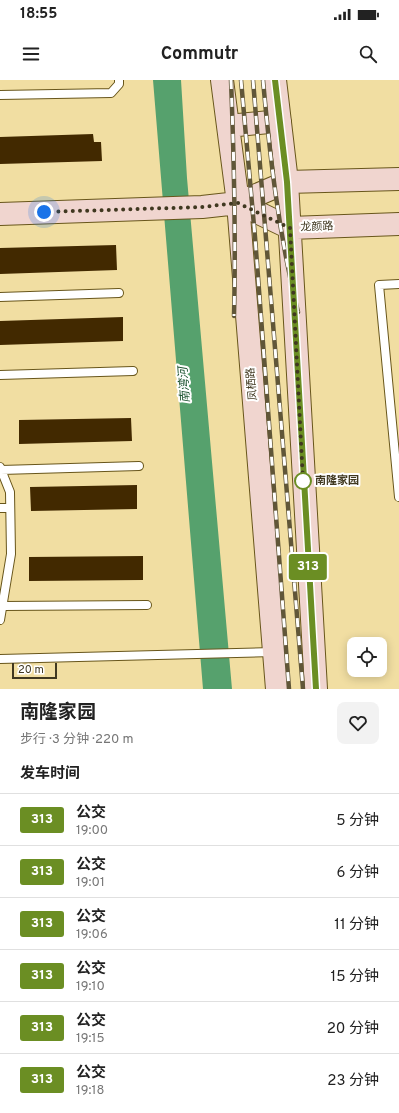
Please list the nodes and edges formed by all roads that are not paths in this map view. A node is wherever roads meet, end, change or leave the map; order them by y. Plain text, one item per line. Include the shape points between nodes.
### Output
1 (119, 80) edge
2 (222, 80) edge
3 (275, 80) edge
4 (0, 95) edge
5 (280, 121) junction
6 (228, 126) junction
7 (399, 178) edge
8 (287, 182) junction
9 (238, 203) junction
10 (0, 214) edge
11 (399, 224) edge
12 (290, 228) junction
13 (399, 284) edge
14 (119, 293) dead end
15 (0, 297) edge
16 (133, 370) dead end
17 (0, 375) edge
18 (139, 466) dead end
19 (1, 468) edge
20 (399, 497) edge
21 (0, 508) edge
22 (10, 508) junction
23 (147, 605) dead end
24 (3, 606) junction
25 (0, 620) edge
26 (274, 652) junction
27 (0, 659) edge
28 (277, 689) edge
29 (316, 689) edge

1 - 4 lane via 119,84 111,92
2 - 6 main road, 凤栖路
3 - 5 main road
5 - 6 main road
5 - 8 main road
6 - 9 main road, 凤栖路
7 - 8 main road
8 - 9 main road
8 - 12 main road
9 - 10 main road via 202,207
9 - 12 main road, 龙颜路
9 - 26 main road, 凤栖路
11 - 12 main road, 龙颜路
12 - 29 main road
13 - 20 lane via 378,285
14 - 15 lane
16 - 17 lane
18 - 19 lane
19 - 22 lane via 10,492
21 - 22 lane
22 - 24 lane via 11,554
23 - 24 lane
24 - 25 lane
26 - 27 lane
26 - 28 main road, 凤栖路

